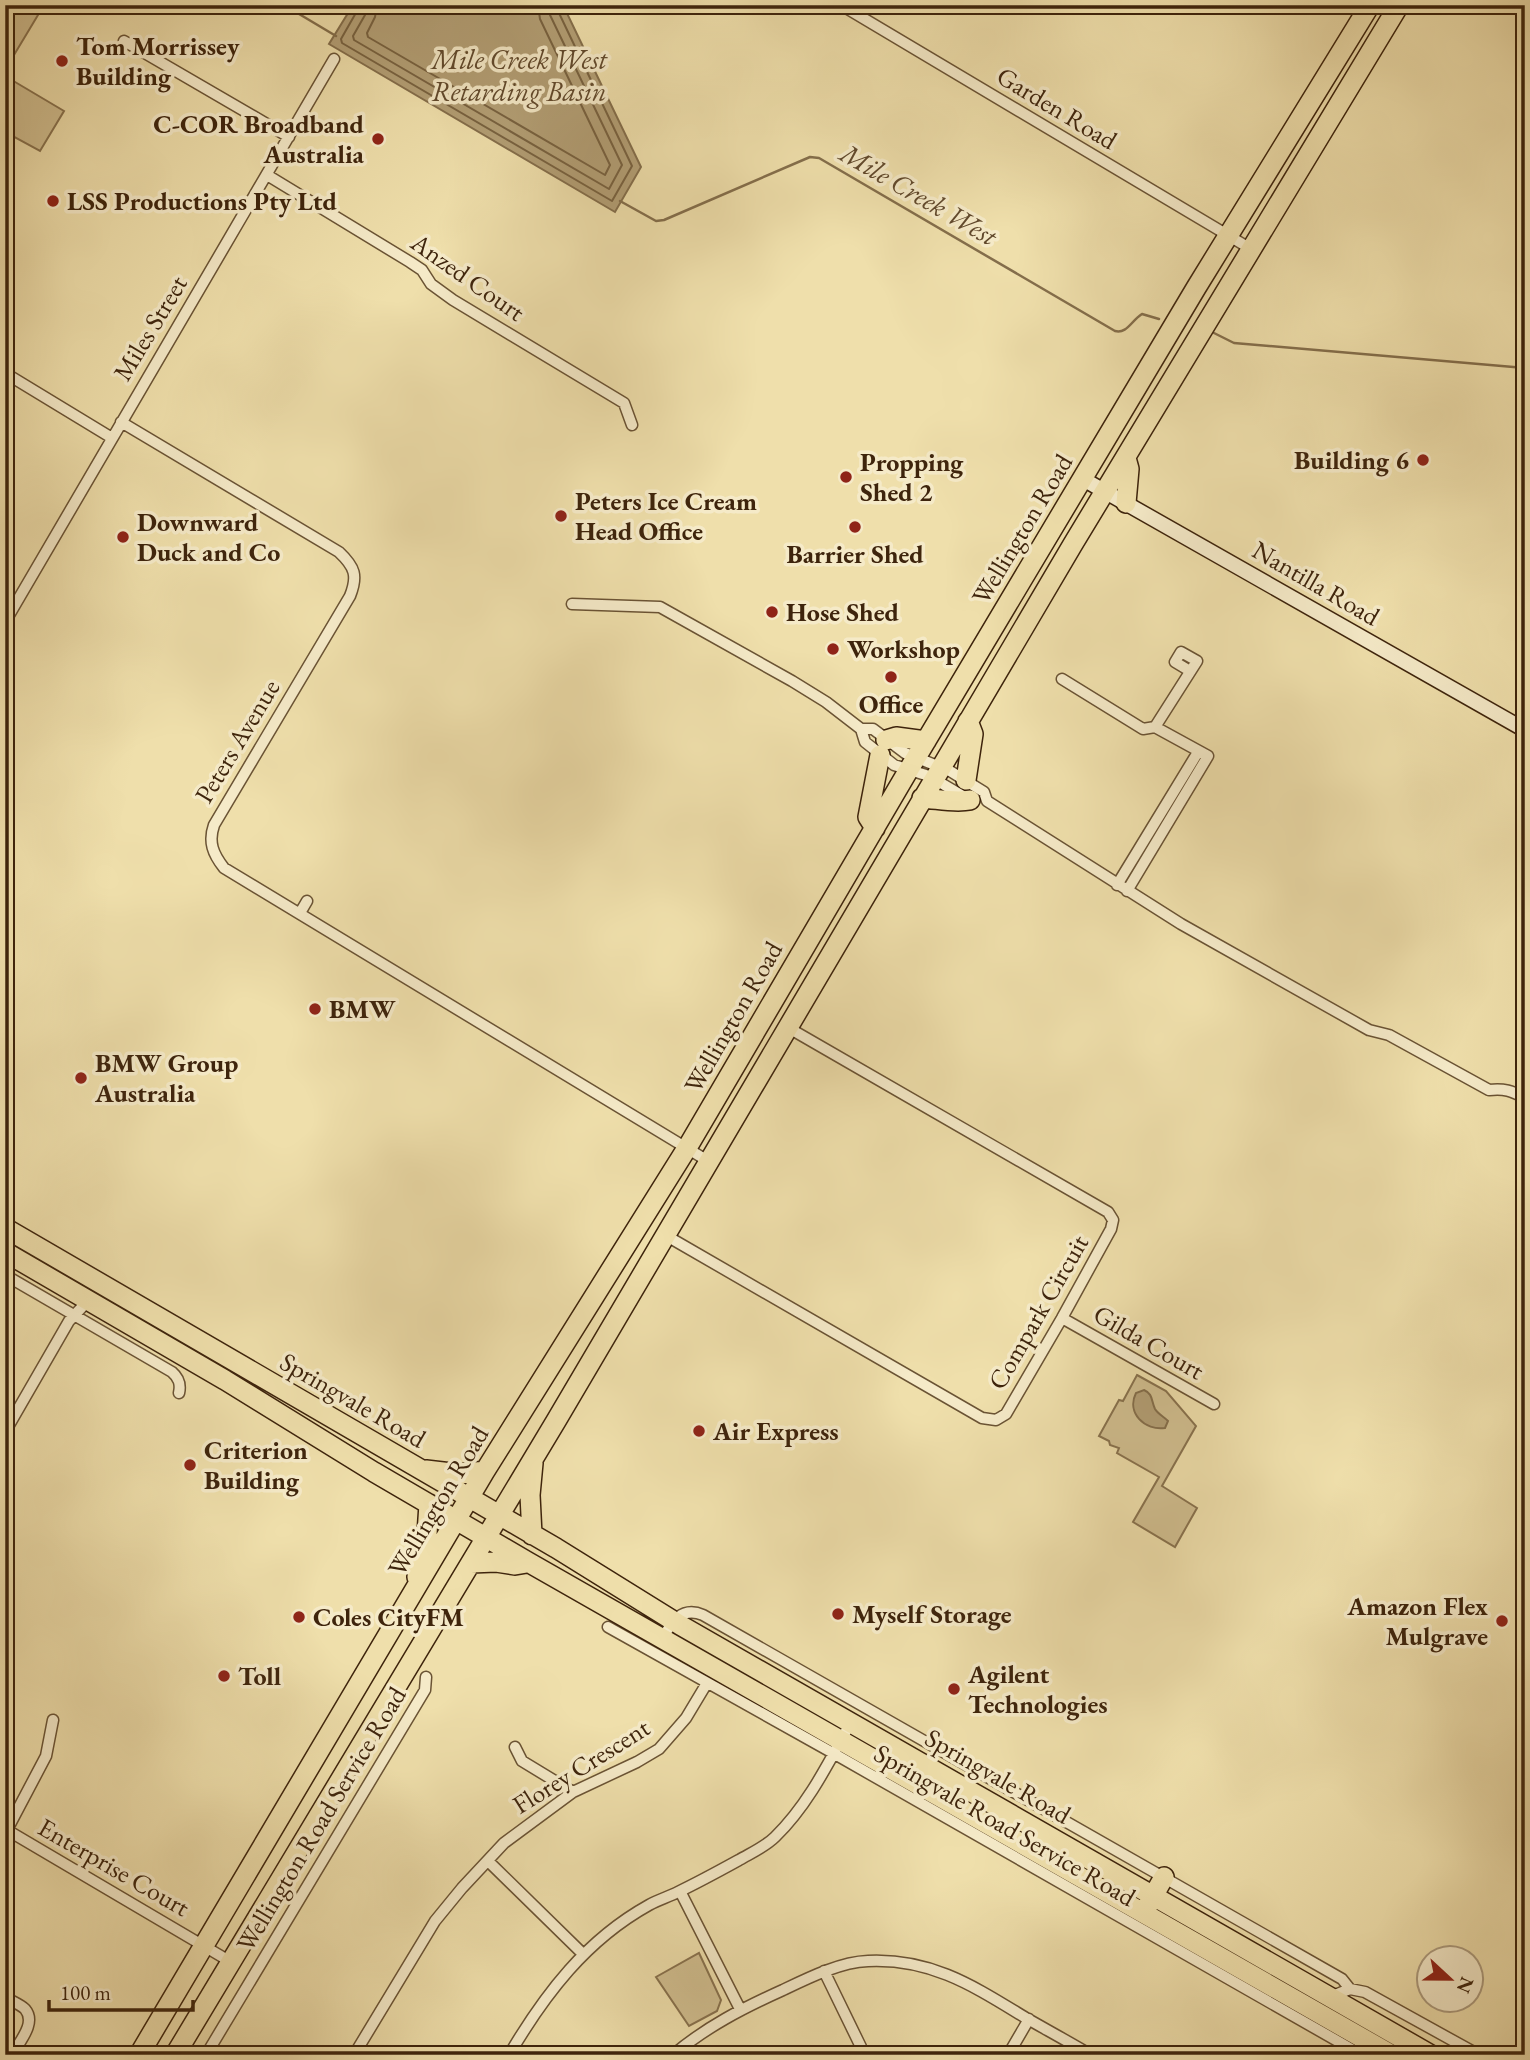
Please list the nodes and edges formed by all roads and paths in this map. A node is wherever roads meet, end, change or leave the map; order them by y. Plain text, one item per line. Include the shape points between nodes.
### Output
1 (841, 5) edge
2 (1370, 5) edge
3 (1399, 5) edge
4 (1514, 5) edge
5 (1525, 12) edge
6 (124, 41) dead end
7 (1342, 50) junction
8 (334, 59) dead end
9 (1364, 63) junction
10 (289, 137) junction
11 (267, 174) junction
12 (1228, 235) junction
13 (1251, 248) junction
14 (5, 373) edge
15 (121, 422) junction
16 (632, 425) dead end
17 (112, 438) junction
18 (1126, 457) junction
19 (1083, 479) junction
20 (1100, 500) junction
21 (1130, 505) junction
22 (572, 604) dead end
23 (5, 622) edge
24 (1191, 671) dead end
25 (1062, 679) dead end
26 (968, 720) junction
27 (1156, 727) junction
28 (1525, 730) edge
29 (926, 741) junction
30 (883, 747) junction
31 (912, 764) junction
32 (937, 773) junction
33 (966, 780) junction
34 (922, 798) junction
35 (978, 801) junction
36 (875, 828) junction
37 (1122, 888) junction
38 (307, 901) dead end
39 (300, 914) junction
40 (787, 1027) junction
41 (1525, 1098) edge
42 (687, 1148) junction
43 (708, 1161) junction
44 (5, 1228) edge
45 (665, 1235) junction
46 (5, 1252) edge
47 (5, 1275) edge
48 (97, 1282) junction
49 (87, 1300) junction
50 (75, 1316) junction
51 (1062, 1318) junction
52 (179, 1393) dead end
53 (1214, 1404) dead end
54 (5, 1432) edge
55 (533, 1459) junction
56 (422, 1470) junction
57 (485, 1471) junction
58 (469, 1499) junction
59 (429, 1504) junction
60 (499, 1516) junction
61 (457, 1520) junction
62 (532, 1535) junction
63 (486, 1538) junction
64 (471, 1563) junction
65 (528, 1563) junction
66 (415, 1592) junction
67 (673, 1620) junction
68 (615, 1621) junction
69 (624, 1636) junction
70 (663, 1638) junction
71 (426, 1677) dead end
72 (707, 1682) junction
73 (53, 1720) dead end
74 (851, 1722) junction
75 (837, 1746) junction
76 (515, 1747) dead end
77 (573, 1792) junction
78 (488, 1861) junction
79 (1067, 1877) junction
80 (1164, 1877) junction
81 (680, 1891) junction
82 (1153, 1895) junction
83 (1143, 1913) junction
84 (205, 1946) junction
85 (1293, 1952) junction
86 (583, 1954) junction
87 (231, 1962) junction
88 (824, 1971) junction
89 (1296, 1977) junction
90 (1350, 1989) junction
91 (5, 1997) edge
92 (1330, 1997) junction
93 (740, 2009) junction
94 (1029, 2019) junction
95 (1361, 2040) edge
96 (674, 2054) edge
97 (12, 2055) edge
98 (139, 2055) edge
99 (175, 2055) edge
100 (206, 2055) edge
101 (354, 2055) edge
102 (509, 2055) edge
103 (861, 2055) edge
104 (1008, 2055) edge
105 (1091, 2055) edge
106 (1391, 2055) edge
107 (1431, 2055) edge
108 (1479, 2055) edge

1 - 12 street, Garden Road
2 - 7 highway, Wellington Road
3 - 9 highway, Wellington Road
4 - 5 street
6 - 10 street
7 - 9 highway
7 - 12 highway, Wellington Road
8 - 10 street, Miles Street
9 - 13 highway, Wellington Road
10 - 11 street, Miles Street
11 - 15 street, Miles Street
11 - 16 street, Anzed Court via 422,270 430,284 453,300 624,403
12 - 13 street, Garden Road
12 - 19 highway, Wellington Road
13 - 18 highway, Wellington Road
14 - 17 street
15 - 17 street, Miles Street
15 - 39 street, Peters Avenue via 339,552 354,572 350,596 211,835 212,849 224,868
17 - 23 street, Miles Street
18 - 20 highway, Wellington Road
18 - 21 highway
19 - 20 street
19 - 29 highway, Wellington Road
20 - 21 highway via 1121,512
20 - 26 highway, Wellington Road
21 - 28 street, Nantilla Road
22 - 30 street via 660,607 792,681 861,729 865,742
24 - 27 street
25 - 27 street via 1143,729
26 - 32 highway, Wellington Road
26 - 33 highway via 973,734
27 - 37 street via 1198,752
29 - 30 highway via 896,737
29 - 31 highway, Wellington Road
30 - 31 street via 894,765
30 - 36 highway via 868,817
31 - 32 street via 923,774
31 - 36 highway, Wellington Road
32 - 33 street
32 - 34 highway, Wellington Road
32 - 35 street
33 - 35 street via 984,792
34 - 35 highway
34 - 40 highway, Wellington Road
35 - 37 street
36 - 42 highway, Wellington Road
37 - 41 street via 1369,1030 1389,1035 1489,1090 1501,1088
38 - 39 street
39 - 42 street, Peters Avenue
40 - 43 highway, Wellington Road
40 - 51 street, Compark Circuit via 1108,1212 1113,1220 1111,1229
42 - 43 street, Peters Avenue
42 - 57 highway, Wellington Road
43 - 45 highway, Wellington Road
44 - 48 highway, Springvale Road
45 - 51 street, Compark Circuit via 982,1418 996,1420 1006,1415
45 - 55 highway, Wellington Road
46 - 49 highway, Springvale Road
47 - 50 street
48 - 49 street
48 - 56 highway, Springvale Road
49 - 50 street
49 - 59 highway, Springvale Road
50 - 52 street via 172,1372 178,1378
50 - 54 street
51 - 53 street, Gilda Court
55 - 60 highway, Wellington Road
55 - 62 highway
56 - 57 highway
56 - 58 highway, Springvale Road
57 - 58 highway, Wellington Road
58 - 60 highway, Springvale Road
58 - 61 highway, Wellington Road
59 - 61 highway, Springvale Road
59 - 66 highway
60 - 62 highway, Springvale Road
60 - 63 highway, Wellington Road
61 - 63 highway, Springvale Road
61 - 66 highway, Wellington Road
62 - 67 highway, Springvale Road
63 - 64 highway, Wellington Road
63 - 65 highway, Springvale Road
64 - 65 highway
64 - 87 highway, Wellington Road
65 - 68 highway, Springvale Road
66 - 84 highway, Wellington Road
67 - 70 street
67 - 74 highway, Springvale Road
67 - 80 street, Springvale Road Service Road via 682,1614 703,1615
68 - 69 street
68 - 69 street, Springvale Road Service Road
68 - 70 highway, Springvale Road
69 - 72 street, Springvale Road Service Road
70 - 75 highway, Springvale Road
71 - 100 street, Wellington Road Service Road via 425,1690
72 - 75 street, Springvale Road Service Road
72 - 77 street, Florey Crescent via 686,1718 659,1749
73 - 84 street, Enterprise Court via 46,1756 7,1830
74 - 75 street
74 - 82 highway, Springvale Road
75 - 79 highway, Springvale Road
75 - 81 street via 806,1801 773,1839
76 - 77 street via 522,1761
77 - 78 street, Florey Crescent via 504,1843
78 - 86 street
78 - 101 street, Florey Crescent via 435,1921
79 - 83 highway, Springvale Road
79 - 95 street, Springvale Road Service Road
80 - 82 highway
80 - 85 street
81 - 86 street via 649,1905
81 - 93 street
82 - 83 highway
82 - 89 highway, Springvale Road
83 - 95 highway, Springvale Road
84 - 87 street, Enterprise Court
84 - 98 highway, Wellington Road
85 - 89 street
85 - 90 street via 1342,1979
86 - 102 street via 534,2013
87 - 99 highway, Wellington Road
88 - 93 street
88 - 94 street via 866,1961 938,1970
88 - 103 street
89 - 92 highway, Springvale Road
90 - 92 street
90 - 108 street via 1365,1992
91 - 97 street via 24,2009 29,2019
92 - 95 highway, Springvale Road
93 - 96 street
94 - 104 street
94 - 105 street
95 - 106 highway, Springvale Road
95 - 107 highway, Springvale Road

